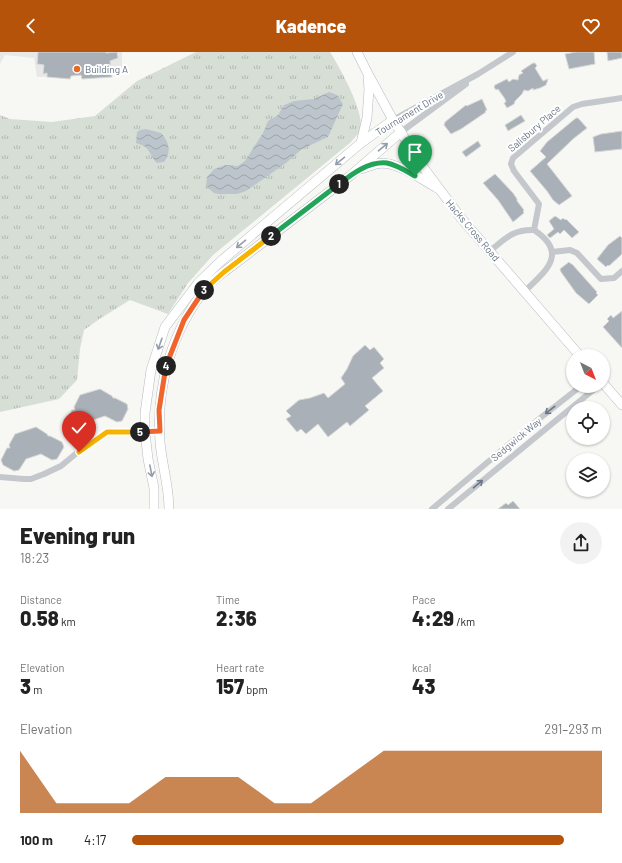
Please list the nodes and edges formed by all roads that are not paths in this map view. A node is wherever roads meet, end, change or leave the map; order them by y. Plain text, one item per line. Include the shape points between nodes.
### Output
1 (358, 52) edge
2 (513, 52) edge
3 (368, 74) junction
4 (478, 74) junction
5 (622, 98) edge
6 (394, 120) junction
7 (401, 132) junction
8 (361, 143) junction
9 (354, 172) junction
10 (440, 190) junction
11 (534, 230) junction
12 (490, 251) junction
13 (552, 252) junction
14 (622, 272) edge
15 (525, 291) junction
16 (574, 349) edge
17 (610, 391) edge
18 (572, 393) edge
19 (589, 393) edge
20 (622, 405) edge
21 (160, 431) junction
22 (145, 432) junction
23 (0, 477) edge
24 (154, 509) edge
25 (169, 509) edge
26 (432, 509) edge
27 (448, 509) edge

1 - 3 street, Hacks Cross Road
2 - 4 street, Tournament Drive
3 - 6 street, Hacks Cross Road
3 - 8 street via 369,103
4 - 6 street, Tournament Drive
4 - 7 street, Tournament Drive
5 - 11 street, Salisbury Place via 573,107 513,158 514,171 539,204
6 - 7 street, Hacks Cross Road
6 - 8 street, Tournament Drive
9 -> 7 street, Tournament Drive
7 - 10 street, Hacks Cross Road via 422,167
8 -> 22 street, Tournament Drive via 221,261 199,282 165,327 151,370
9 - 10 street via 387,163
9 - 21 street, Tournament Drive via 206,287 184,320 164,372 159,410
10 - 12 street, Hacks Cross Road
11 - 12 street via 519,230
11 - 13 street via 550,246
12 - 15 street, Hacks Cross Road
13 - 14 street via 570,250 577,253 601,280 614,278
13 - 15 street via 550,266
15 - 16 street, Hacks Cross Road
17 - 20 street
18 -> 26 street, Sedgwick Way
27 -> 19 street, Sedgwick Way
21 - 22 street
21 - 25 street, Tournament Drive
22 - 23 street via 107,432 61,466 40,476 31,479
22 -> 24 street, Tournament Drive via 154,488

